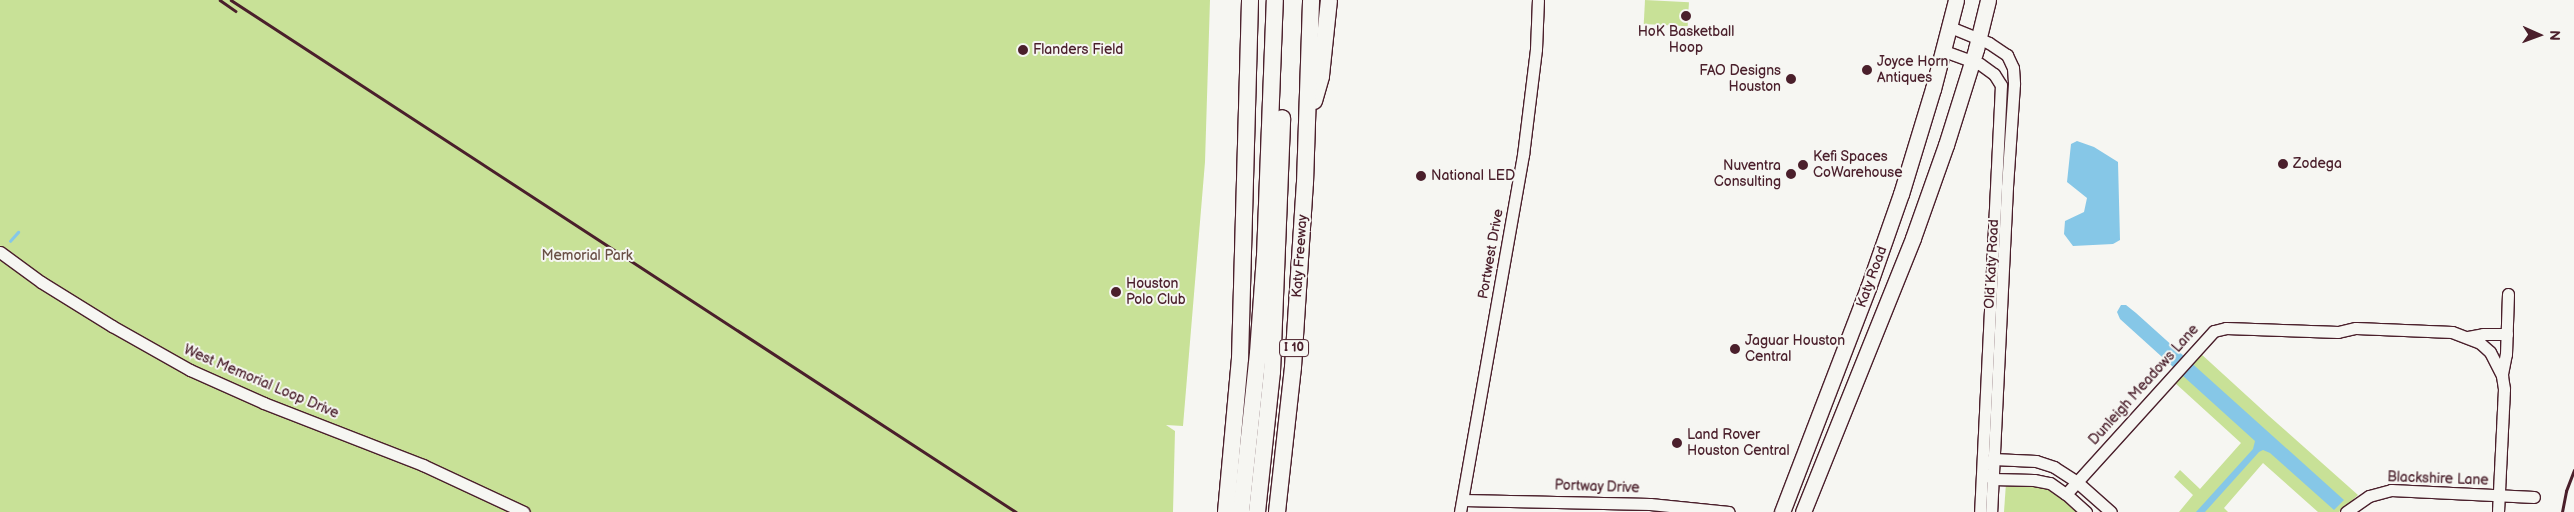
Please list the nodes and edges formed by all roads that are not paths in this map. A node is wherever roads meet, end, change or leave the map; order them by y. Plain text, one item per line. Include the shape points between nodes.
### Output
1 (1250, 0) edge
2 (1275, 0) edge
3 (1286, 0) edge
4 (1311, 0) edge
5 (1329, 0) edge
6 (1538, 0) edge
7 (1956, 0) edge
8 (1988, 0) edge
9 (1947, 38) junction
10 (1975, 49) junction
11 (1306, 129) junction
12 (0, 252) edge
13 (1996, 281) junction
14 (2508, 294) dead end
15 (2506, 334) junction
16 (2468, 337) junction
17 (2502, 376) junction
18 (1993, 459) junction
19 (1982, 469) junction
20 (1992, 479) junction
21 (2077, 482) junction
22 (2066, 494) junction
23 (2499, 496) junction
24 (2534, 497) dead end
25 (1463, 500) junction
26 (524, 512) edge
27 (1226, 512) edge
28 (1241, 512) edge
29 (1257, 512) edge
30 (1277, 512) edge
31 (1460, 512) edge
32 (1729, 512) edge
33 (1782, 512) edge
34 (1803, 512) edge
35 (1980, 512) edge
36 (1991, 512) edge
37 (2086, 512) edge
38 (2111, 512) edge
39 (2346, 512) edge
40 (2498, 512) edge

1 - 27 highway via 1240,359
2 - 28 highway via 1266,256
3 - 29 highway via 1272,372
4 - 11 highway, Katy Freeway / I 10
5 - 11 highway via 1321,76
6 - 25 street, Portwest Drive via 1524,155
7 - 9 main road
8 - 10 main road
9 - 10 street, Old Katy Road
9 - 10 street, Old Katy Road
9 - 33 main road, Katy Road via 1902,194
10 - 13 street, Old Katy Road via 2001,85
10 - 13 street, Old Katy Road via 2006,55 2013,76 2014,102
10 - 34 main road, Katy Road via 1913,238
11 - 30 highway, Katy Freeway / I 10 via 1293,367
12 - 26 street, West Memorial Loop Drive via 41,282 190,370 264,403 423,465
13 - 18 street, Old Katy Road
13 - 19 street, Old Katy Road
14 - 15 street
15 - 16 street, Dunleigh Meadows Lane
15 - 17 street
16 - 17 street, Dunleigh Meadows Lane via 2490,352
16 - 21 street, Dunleigh Meadows Lane via 2452,332 2356,328 2338,332 2226,328 2214,331
17 - 23 street
18 - 19 street
18 - 20 street, Old Katy Road
18 - 21 street via 2044,463 2060,469
19 - 20 street
19 - 35 street, Old Katy Road
20 - 22 street via 2040,481
20 - 36 street, Old Katy Road
21 - 22 street, Dunleigh Meadows Lane
21 - 38 street
22 - 37 street
23 - 24 street, Blackshire Lane
23 - 39 street, Blackshire Lane via 2391,490 2369,496
23 - 40 street
25 - 31 street, Portwest Drive
25 - 32 street, Portway Drive via 1650,504

